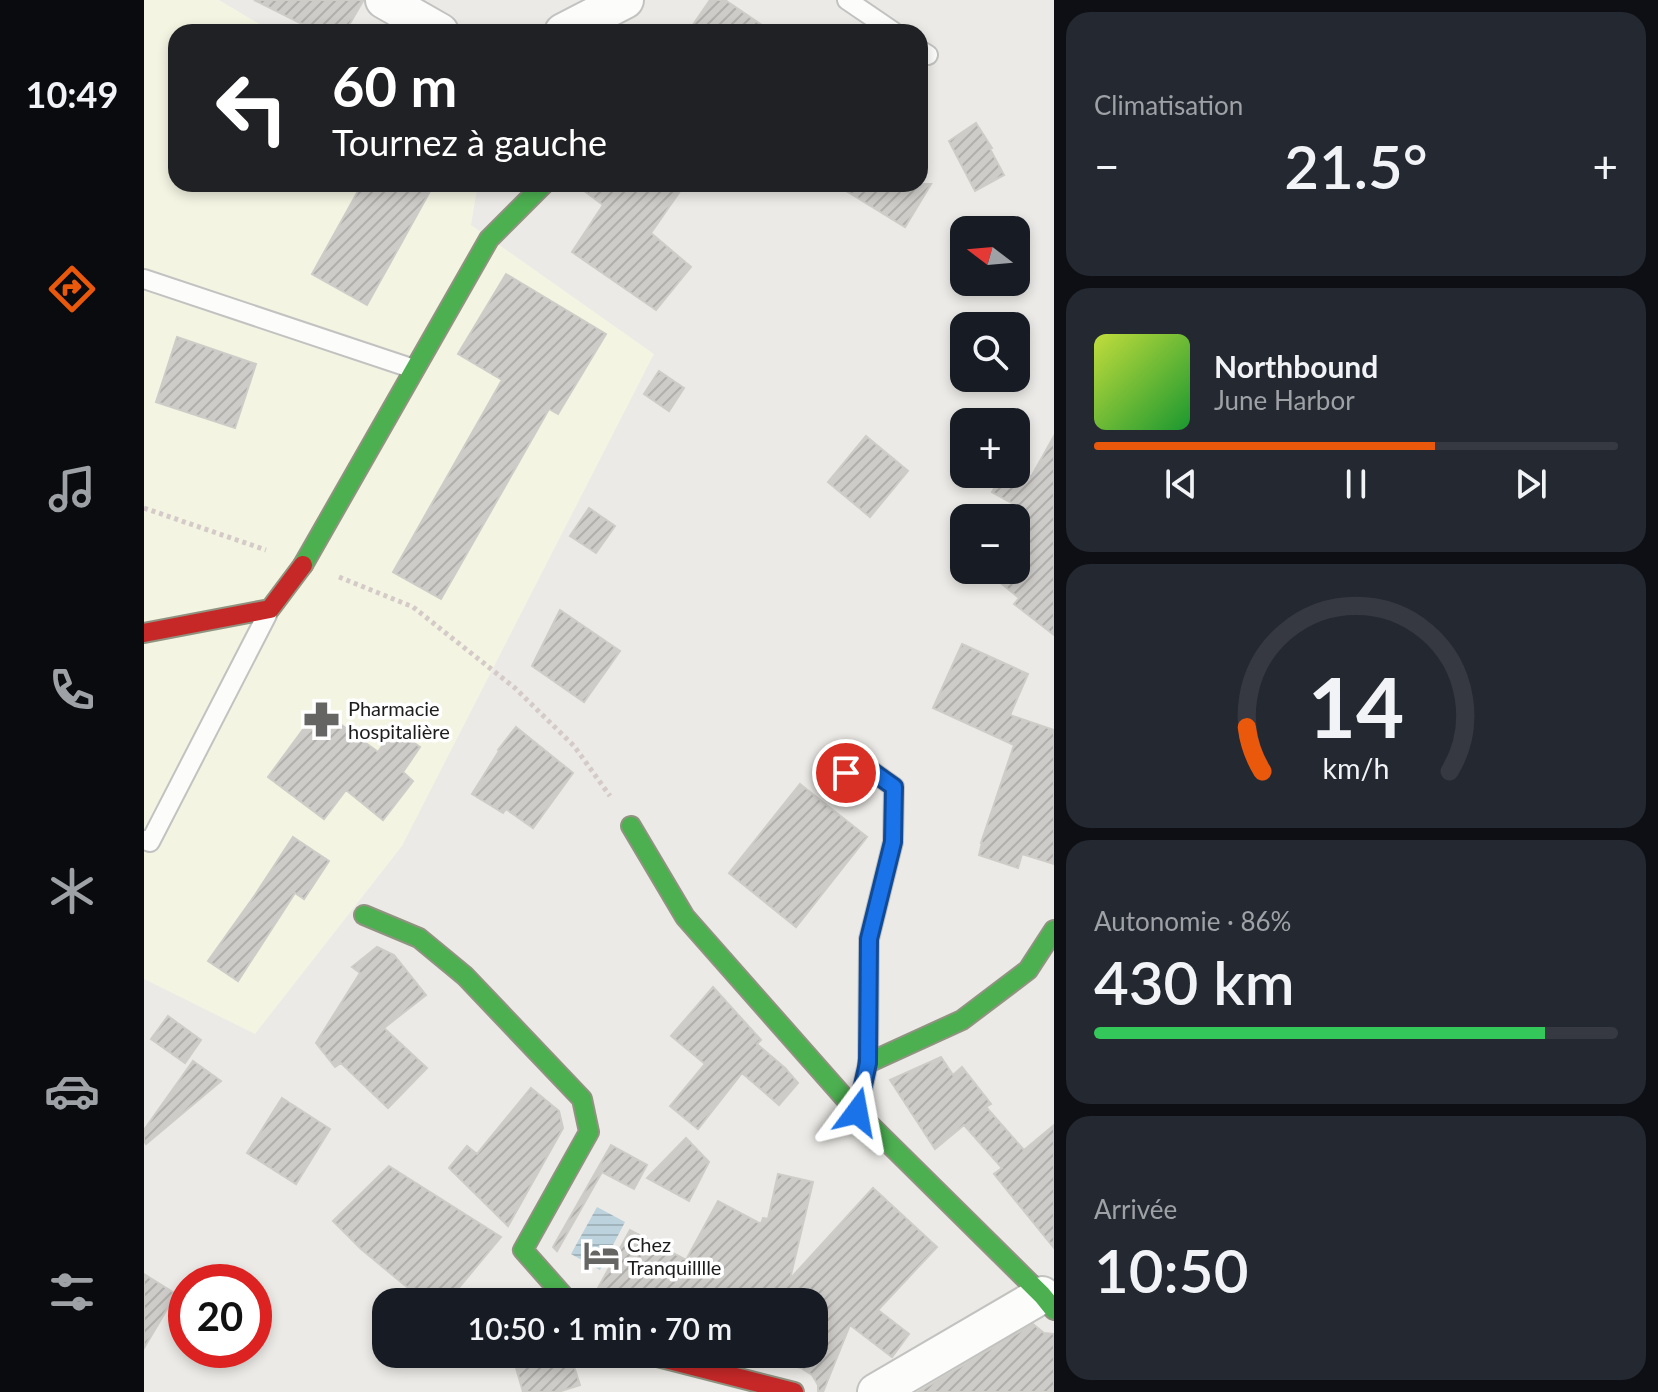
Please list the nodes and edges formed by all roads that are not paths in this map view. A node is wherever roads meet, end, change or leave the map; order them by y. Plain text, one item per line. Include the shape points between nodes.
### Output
1 (384, 0) edge
2 (625, 0) edge
3 (636, 0) edge
4 (847, 0) edge
5 (426, 24) edge
6 (578, 24) edge
7 (624, 24) edge
8 (882, 24) edge
9 (536, 192) edge
10 (144, 279) edge
11 (414, 369) junction
12 (270, 609) junction
13 (144, 633) edge
14 (827, 779) dead end
15 (631, 826) road end
16 (144, 840) edge
17 (364, 915) dead end
18 (1054, 930) edge
19 (868, 1063) junction
20 (857, 1112) junction
21 (557, 1288) edge
22 (1048, 1302) edge
23 (701, 1368) edge
24 (794, 1392) edge
25 (876, 1392) edge

1 - 5 street
2 - 6 street
3 - 7 street
4 - 8 lane
9 - 11 street via 489,239
10 - 11 lane
11 - 12 street via 305,563
12 - 13 street
12 - 16 lane via 150,842
14 - 19 lane via 866,767 894,787 893,842 869,939
15 - 20 street via 685,917
17 - 21 street via 419,938 465,976 582,1099 589,1132 523,1250
18 - 19 street via 1028,970 962,1020
19 - 20 lane
20 - 22 street
22 - 25 street
23 - 24 street

